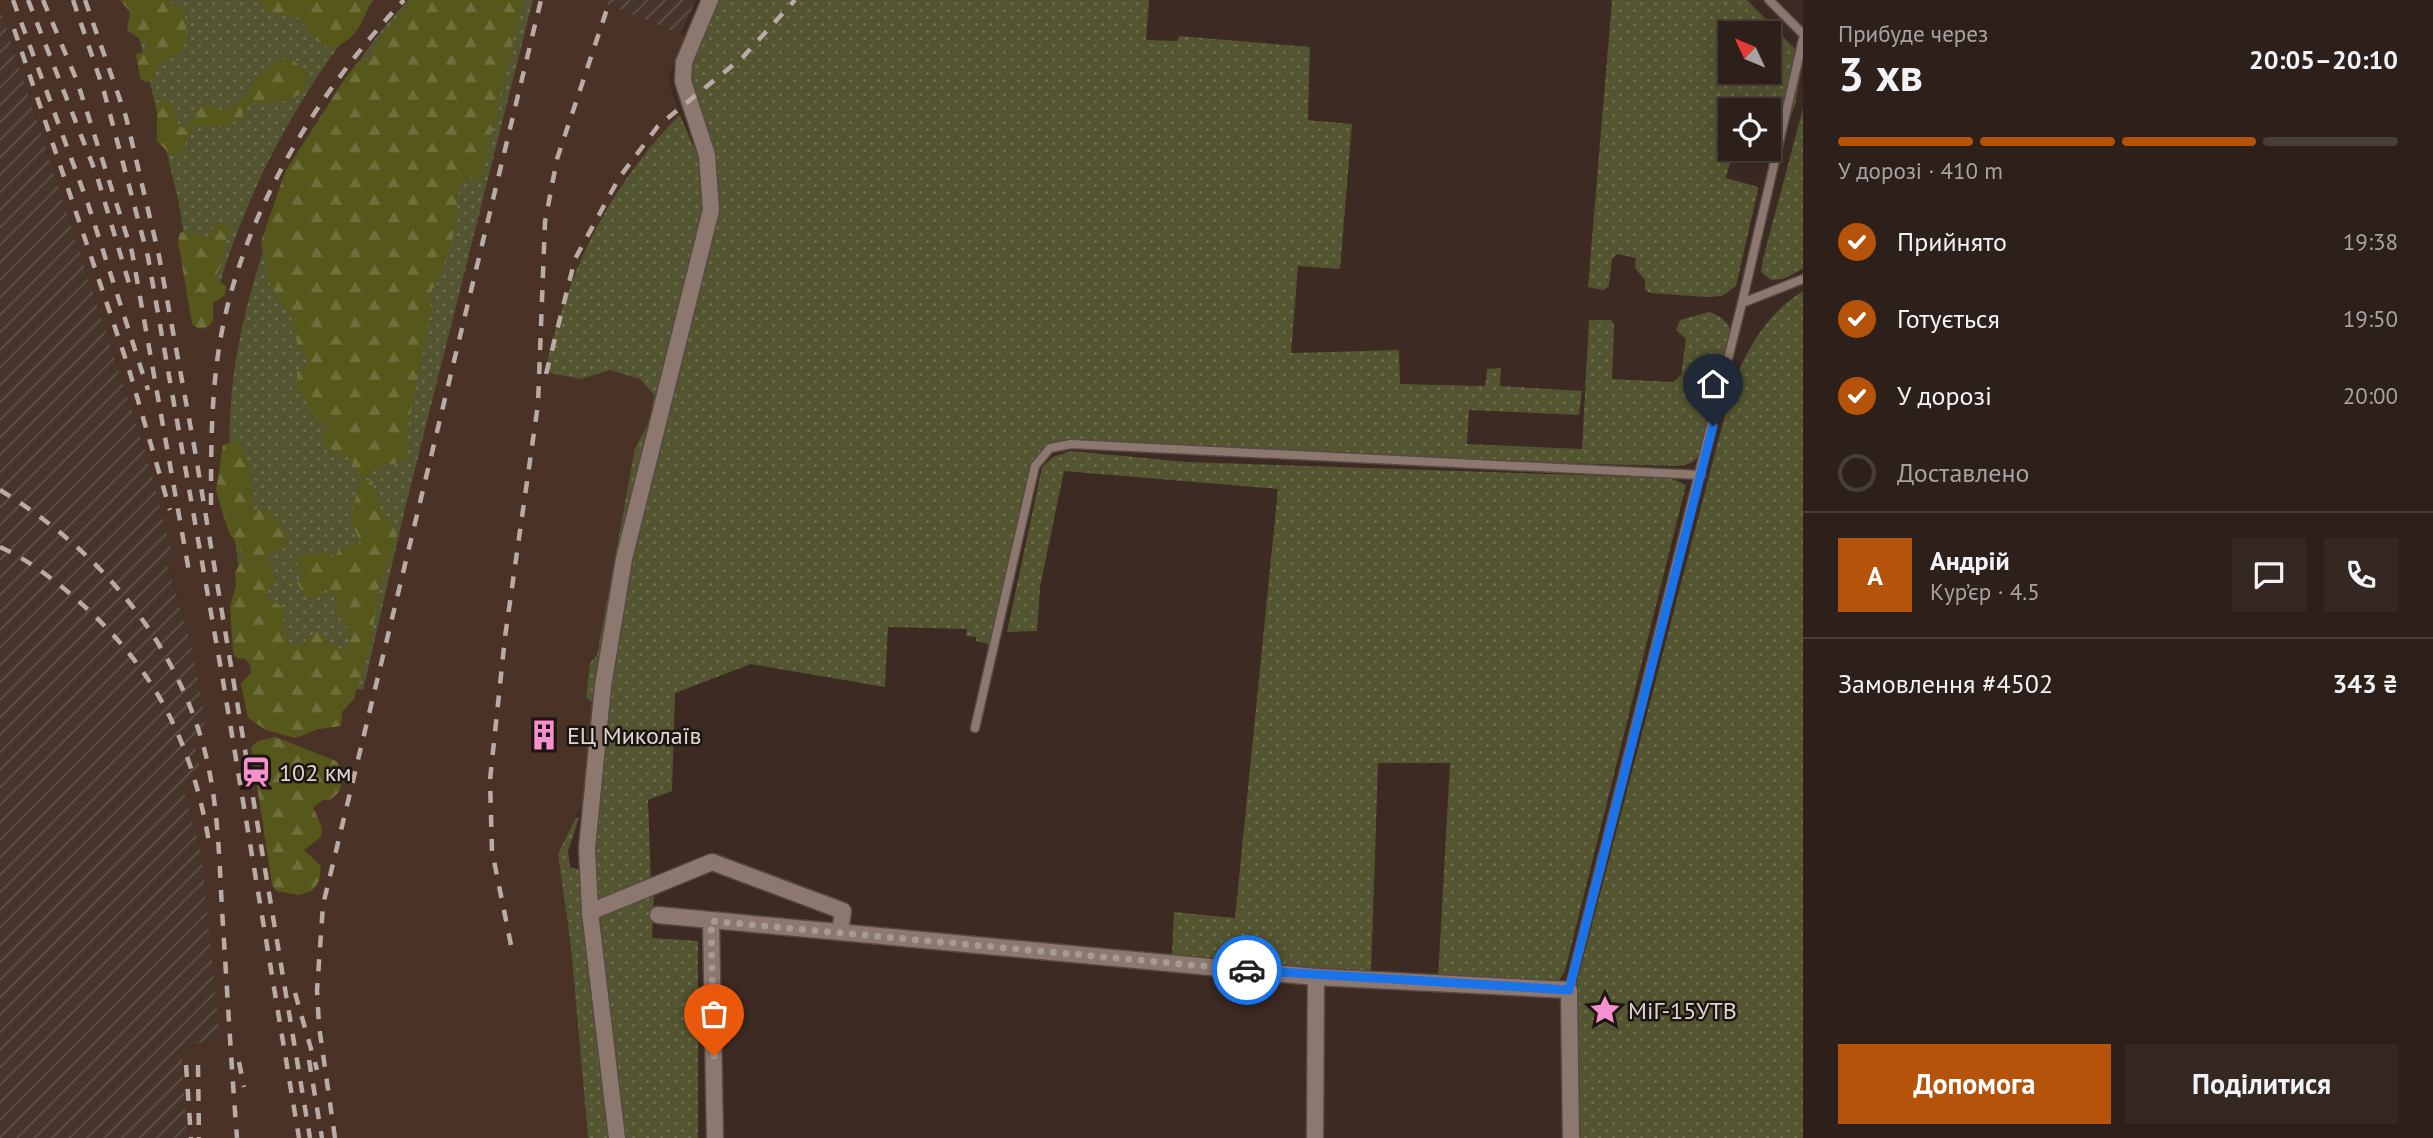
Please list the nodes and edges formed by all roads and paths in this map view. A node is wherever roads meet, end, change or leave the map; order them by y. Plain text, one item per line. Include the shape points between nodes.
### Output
1 (710, 0) edge
2 (1769, 0) edge
3 (1803, 34) edge
4 (1803, 39) edge
5 (1803, 279) edge
6 (1742, 303) junction
7 (1701, 475) junction
8 (975, 728) dead end
9 (590, 912) junction
10 (658, 915) dead end
11 (711, 921) junction
12 (840, 931) junction
13 (1316, 977) junction
14 (1569, 990) junction
15 (617, 1138) edge
16 (715, 1138) edge
17 (1315, 1138) edge
18 (1571, 1138) edge

1 - 9 street via 684,62 683,81 708,155 711,210 624,559 603,686 587,848
2 - 3 lane
4 - 6 lane
5 - 6 lane
6 - 7 lane
7 - 8 lane via 1071,444 1050,448 1035,466
7 - 14 lane
9 - 12 street via 712,862 843,911
9 - 15 street
10 - 11 street
11 - 12 street
11 - 16 street
12 - 13 street
13 - 14 street
13 - 17 street
14 - 18 street

